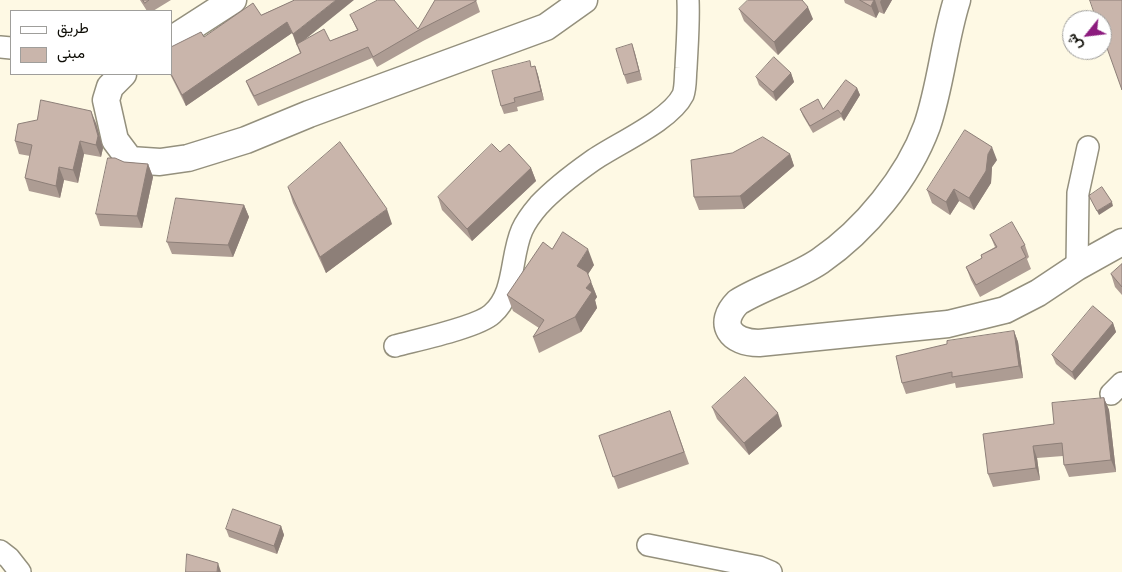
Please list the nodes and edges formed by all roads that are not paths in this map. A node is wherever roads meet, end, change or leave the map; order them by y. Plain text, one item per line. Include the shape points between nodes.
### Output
1 (233, 0) edge
2 (584, 0) edge
3 (688, 0) edge
4 (957, 0) edge
5 (172, 39) edge
6 (122, 75) edge
7 (1088, 146) dead end
8 (1122, 242) edge
9 (1077, 267) junction
10 (396, 346) dead end
11 (648, 546) dead end
12 (0, 551) edge
13 (20, 572) edge
14 (771, 572) edge

1 - 5 street
2 - 6 street via 546,27 246,140 188,158 160,162 130,160 115,140 106,100 110,87
3 - 10 street via 685,79 683,94 674,108 592,161 540,204 522,229 506,295 490,316 461,328
4 - 9 street via 927,125 911,163 849,238 819,262 738,302 730,310 728,326 739,340 759,343 948,324 1005,310
7 - 9 street via 1078,193
8 - 9 street
11 - 14 street
12 - 13 street

